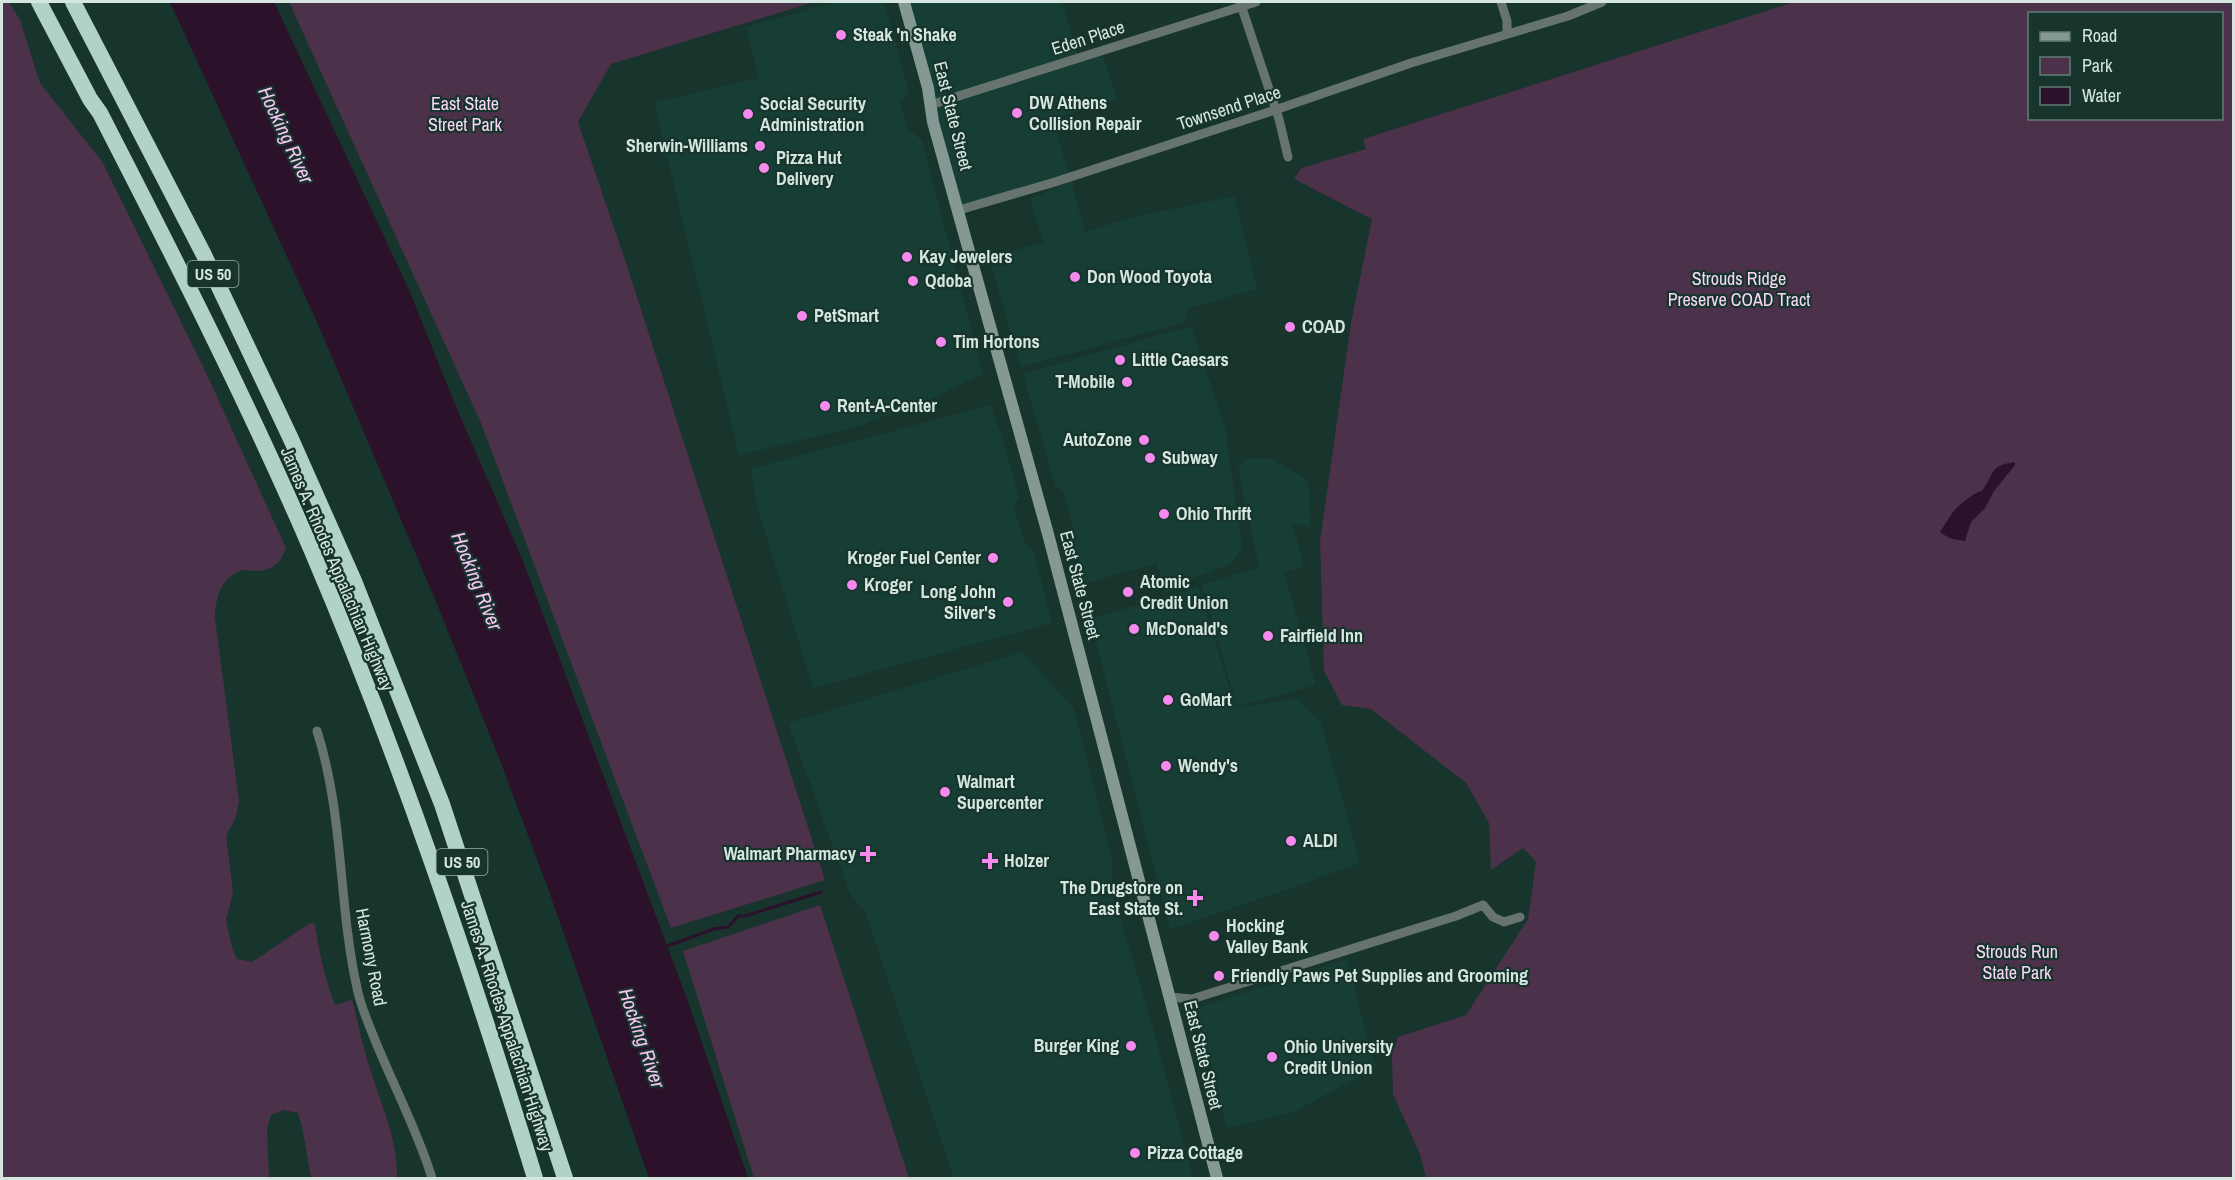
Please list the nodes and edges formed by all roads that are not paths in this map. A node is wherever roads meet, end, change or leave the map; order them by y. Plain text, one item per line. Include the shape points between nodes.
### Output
1 (39, 2) edge
2 (46, 2) edge
3 (73, 2) edge
4 (904, 2) edge
5 (1256, 2) edge
6 (1501, 2) edge
7 (1602, 2) edge
8 (1241, 4) edge
9 (1507, 32) junction
10 (930, 105) junction
11 (1275, 110) junction
12 (100, 113) junction
13 (1288, 157) dead end
14 (959, 210) junction
15 (317, 731) dead end
16 (1520, 917) dead end
17 (1170, 997) junction
18 (432, 1179) edge
19 (535, 1179) edge
20 (565, 1179) edge
21 (1217, 1179) edge

1 - 12 highway, James A. Rhodes Appalachian Highway / US 50
2 - 12 highway
3 - 20 highway, James A. Rhodes Appalachian Highway / US 50 via 204,255 354,581 442,804
4 - 10 main road, East State Street
5 - 8 street, Eden Place
6 - 9 street
7 - 9 street, Townsend Place via 1546,23
8 - 10 street, Eden Place
8 - 11 street
9 - 11 street, Townsend Place
10 - 14 main road, East State Street
11 - 13 street
11 - 14 street, Townsend Place
12 - 19 highway, James A. Rhodes Appalachian Highway / US 50 via 217,344 342,626 444,894
14 - 17 main road, East State Street
15 - 18 street, Harmony Road via 336,813 344,908 357,988
16 - 17 street via 1504,922 1493,918 1483,905 1192,999
17 - 21 main road, East State Street

